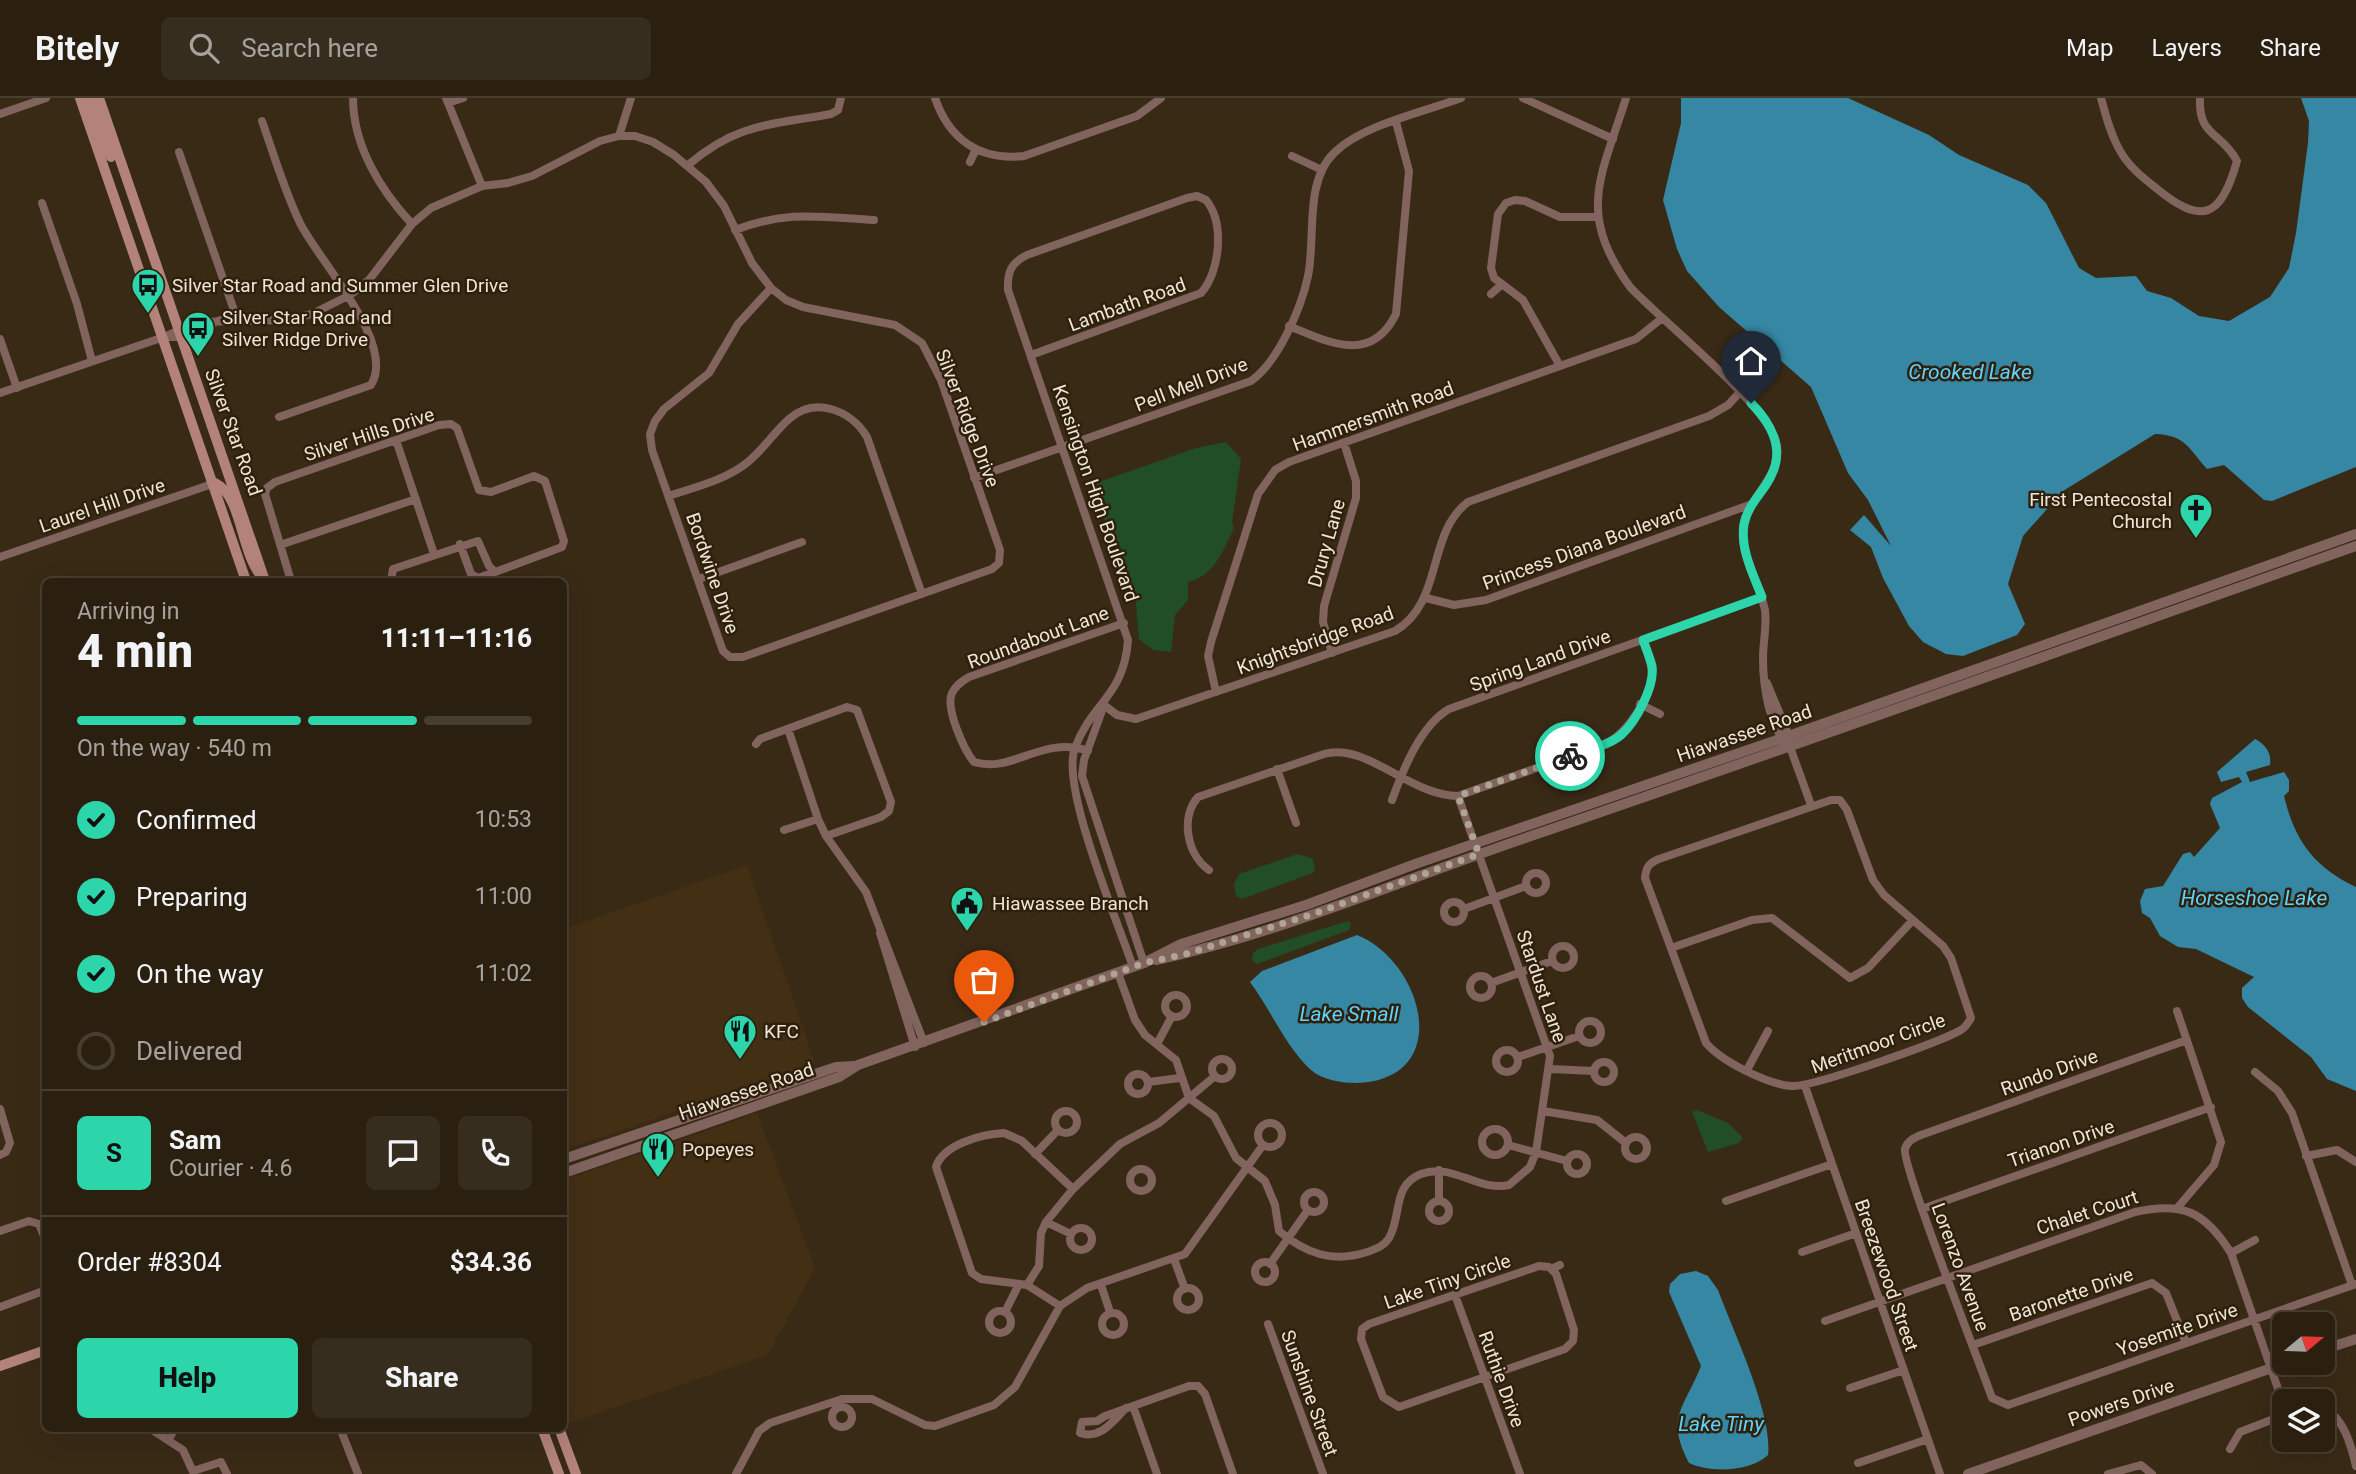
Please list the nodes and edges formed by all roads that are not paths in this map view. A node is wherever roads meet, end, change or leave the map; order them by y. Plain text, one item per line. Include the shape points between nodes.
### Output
1 (46, 98) edge
2 (80, 98) edge
3 (89, 98) edge
4 (99, 98) edge
5 (353, 98) edge
6 (463, 98) edge
7 (631, 98) edge
8 (841, 98) edge
9 (935, 98) edge
10 (1161, 98) edge
11 (1461, 98) edge
12 (1523, 98) edge
13 (1626, 98) edge
14 (2101, 98) edge
15 (2200, 98) edge
16 (447, 101) edge
17 (0, 114) edge
18 (262, 121) dead end
19 (1396, 122) junction
20 (619, 136) junction
21 (1613, 139) junction
22 (976, 149) junction
23 (179, 152) dead end
24 (1292, 156) dead end
25 (970, 162) dead end
26 (688, 165) junction
27 (1322, 170) junction
28 (482, 186) junction
29 (131, 192) junction
30 (1187, 198) joint
31 (42, 203) dead end
32 (1596, 217) junction
33 (874, 220) dead end
34 (412, 224) junction
35 (735, 230) junction
36 (1500, 286) junction
37 (771, 288) junction
38 (1491, 294) dead end
39 (349, 295) junction
40 (237, 319) junction
41 (1661, 320) junction
42 (1289, 326) junction
43 (179, 332) junction
44 (164, 337) junction
45 (0, 339) edge
46 (1031, 355) junction
47 (92, 361) junction
48 (1560, 366) junction
49 (17, 388) junction
50 (1740, 392) junction
51 (0, 393) edge
52 (279, 416) dead end
53 (396, 440) junction
54 (1344, 443) junction
55 (1063, 447) junction
56 (974, 478) junction
57 (215, 483) junction
58 (669, 496) junction
59 (416, 499) junction
60 (1752, 504) junction
61 (2356, 534) edge
62 (802, 542) dead end
63 (460, 544) junction
64 (280, 545) junction
65 (2356, 546) edge
66 (1000, 550) joint
67 (434, 554) junction
68 (0, 557) edge
69 (242, 567) junction
70 (2254, 570) junction
71 (495, 572) junction
72 (245, 578) edge
73 (257, 578) edge
74 (259, 578) edge
75 (260, 578) edge
76 (290, 578) edge
77 (392, 578) edge
78 (699, 579) junction
79 (2258, 580) junction
80 (922, 594) junction
81 (1762, 597) junction
82 (1426, 598) junction
83 (2179, 603) junction
84 (1125, 622) junction
85 (1643, 640) junction
86 (1332, 653) junction
87 (1216, 692) junction
88 (1912, 698) junction
89 (1640, 704) junction
90 (1104, 705) junction
91 (1660, 714) dead end
92 (788, 729) junction
93 (1785, 737) junction
94 (756, 744) dead end
95 (1075, 746) junction
96 (1790, 747) junction
97 (1088, 751) junction
98 (1277, 769) junction
99 (1400, 778) junction
100 (1458, 796) junction
101 (1392, 800) dead end
102 (1811, 804) junction
103 (818, 819) junction
104 (1296, 823) dead end
105 (784, 830) dead end
106 (826, 836) junction
107 (1474, 843) junction
108 (1479, 854) junction
109 (1209, 870) dead end
110 (1526, 886) dead end
111 (1495, 898) junction
112 (1464, 909) dead end
113 (1913, 920) junction
114 (1671, 948) junction
115 (1552, 961) dead end
116 (1144, 963) junction
117 (1133, 967) junction
118 (1521, 972) junction
119 (1118, 973) junction
120 (1491, 983) dead end
121 (2177, 1011) dead end
122 (1172, 1016) dead end
123 (1768, 1031) dead end
124 (1579, 1036) dead end
125 (2187, 1040) junction
126 (1157, 1044) junction
127 (919, 1045) junction
128 (1548, 1047) junction
129 (1518, 1057) dead end
130 (858, 1065) junction
131 (1550, 1069) junction
132 (1747, 1070) junction
133 (1594, 1071) dead end
134 (2255, 1072) dead end
135 (1215, 1076) dead end
136 (1180, 1078) junction
137 (1148, 1082) dead end
138 (1805, 1086) junction
139 (1189, 1098) junction
140 (2211, 1107) junction
141 (1543, 1111) junction
142 (1, 1112) edge
143 (1058, 1130) dead end
144 (1921, 1135) joint
145 (1626, 1143) dead end
146 (1263, 1144) dead end
147 (1507, 1145) dead end
148 (1536, 1152) junction
149 (1035, 1154) junction
150 (0, 1155) edge
151 (2306, 1156) junction
152 (567, 1157) edge
153 (1567, 1161) dead end
154 (2356, 1162) edge
155 (1832, 1164) junction
156 (1246, 1168) junction
157 (1439, 1170) junction
158 (567, 1171) edge
159 (1073, 1189) junction
160 (1439, 1201) dead end
161 (1726, 1201) dead end
162 (2178, 1208) junction
163 (1922, 1209) junction
164 (1308, 1210) dead end
165 (1046, 1222) junction
166 (0, 1231) edge
167 (42, 1232) edge
168 (1856, 1233) junction
169 (1072, 1234) dead end
170 (1287, 1238) junction
171 (2255, 1241) dead end
172 (1802, 1252) dead end
173 (2231, 1253) junction
174 (1174, 1259) junction
175 (1270, 1264) dead end
176 (1560, 1265) dead end
177 (1551, 1269) junction
178 (1948, 1277) junction
179 (2354, 1284) edge
180 (1023, 1285) junction
181 (1101, 1285) junction
182 (1185, 1289) dead end
183 (42, 1291) edge
184 (1455, 1295) junction
185 (1880, 1301) junction
186 (1060, 1306) junction
187 (0, 1307) edge
188 (1005, 1312) dead end
189 (1110, 1312) dead end
190 (2254, 1319) junction
191 (1825, 1321) dead end
192 (1268, 1324) dead end
193 (2356, 1339) edge
194 (2186, 1343) junction
195 (1973, 1345) junction
196 (2335, 1346) edge
197 (42, 1351) edge
198 (0, 1366) edge
199 (2271, 1368) junction
200 (1903, 1370) junction
201 (1485, 1377) junction
202 (1850, 1388) dead end
203 (2278, 1389) edge
204 (2008, 1405) joint
205 (1129, 1407) junction
206 (2335, 1414) edge
207 (2272, 1420) edge
208 (156, 1432) edge
209 (173, 1432) edge
210 (342, 1432) edge
211 (543, 1432) edge
212 (560, 1432) edge
213 (169, 1439) junction
214 (1928, 1439) junction
215 (2230, 1449) dead end
216 (1858, 1463) dead end
217 (2356, 1465) edge
218 (193, 1473) edge
219 (2111, 1473) edge
220 (227, 1474) edge
221 (358, 1474) edge
222 (559, 1474) edge
223 (576, 1474) edge
224 (736, 1474) edge
225 (1157, 1474) edge
226 (1233, 1474) edge
227 (1323, 1474) edge
228 (1520, 1474) edge
229 (1940, 1474) edge
230 (1968, 1474) edge
231 (2152, 1474) edge

1 - 17 street
2 - 44 main road, Silver Star Road
3 - 29 main road via 118,176
4 - 29 main road, Silver Star Road
5 - 34 street via 378,183
6 - 16 street
7 - 20 street
8 - 26 street via 838,110 831,114 730,134
9 - 22 street via 947,126
10 - 22 street via 1137,116 1024,156 998,156
11 - 19 street, Pell Mell Drive
12 - 21 street
13 - 21 street
14 - 15 street via 2119,151 2133,168 2179,208 2203,214 2225,189 2237,161 2230,148 2207,131 2200,119
16 - 28 street
18 - 39 street via 301,226
19 - 27 street, Pell Mell Drive via 1345,143
19 - 42 street via 1409,171 1396,314 1391,324 1371,341 1348,347
20 - 26 street, Silver Ridge Drive via 653,142
20 - 28 street via 532,176
21 - 32 street via 1597,194
22 - 25 street
23 - 40 street
24 - 27 street
26 - 35 street, Silver Ridge Drive via 724,206
27 - 42 street, Pell Mell Drive via 1308,275
28 - 34 street via 431,208
29 - 43 main road, Silver Star Road
30 - 46 street, Kensington High Boulevard via 1017,260 1010,268 1008,290
30 - 46 street, Lambath Road via 1206,200 1216,220 1214,266 1201,293
31 - 47 street
32 - 36 street via 1560,218 1525,201 1506,203 1498,214 1491,268
32 - 41 street via 1613,263
33 - 35 street via 791,215
34 - 39 street via 380,269
35 - 37 street, Silver Ridge Drive
36 - 38 street
36 - 48 street via 1531,310
37 - 56 street, Silver Ridge Drive via 803,307 894,325 922,343 942,380
37 - 58 street, Bordwine Drive via 738,324 709,373 655,421 650,434 652,450
39 - 40 street via 312,314 285,320
39 - 52 street via 368,335 378,374 371,385
40 - 43 street
41 - 48 street, Hammersmith Road via 1636,339
41 - 50 street
42 - 55 street, Pell Mell Drive via 1272,361 1251,381
43 - 44 street
43 - 75 main road, Silver Star Road
44 - 47 street
44 - 57 main road, Silver Star Road
45 - 49 street
46 - 55 street, Kensington High Boulevard
47 - 49 street
48 - 54 street, Hammersmith Road
49 - 51 street
50 - 60 street via 1762,414 1777,445 1771,477
50 - 82 street, Knightsbridge Road via 1709,416 1468,502 1450,522
53 - 59 street
53 - 64 street, Silver Hills Drive via 267,488 265,495
53 - 71 street, Silver Hills Drive via 451,424 457,428 479,490 491,492 534,476 545,481 562,547
54 - 86 street, Drury Lane via 1356,481 1356,498 1324,606 1323,622
54 - 87 street, Hammersmith Road via 1289,462 1263,483 1211,642 1209,665
55 - 56 street, Pell Mell Drive
55 - 84 street, Kensington High Boulevard
56 - 66 street, Silver Ridge Drive
57 - 68 street, Laurel Hill Drive
57 - 69 main road, Silver Star Road
57 - 74 main road via 228,491
58 - 78 street, Bordwine Drive
58 - 80 street via 744,466 801,411 831,408 859,423 867,436
59 - 64 street
59 - 67 street
60 - 81 street via 1743,542
60 - 82 street, Princess Diana Boulevard via 1486,600 1454,605
61 - 70 street, Hiawassee Road
62 - 78 street
63 - 67 street
63 - 71 street via 478,541
63 - 71 street via 471,574 478,578
64 - 76 street, Silver Hills Drive
65 - 79 street, Hiawassee Road
66 - 80 street, Bordwine Drive via 999,563 992,569
67 - 77 street via 393,569
69 - 72 main road, Silver Star Road
69 - 73 main road
70 - 79 street
70 - 83 street, Hiawassee Road
78 - 80 street, Bordwine Drive via 723,651 730,657 743,657
79 - 83 street, Hiawassee Road
81 - 85 street, Spring Land Drive
81 - 93 street via 1765,679 1774,694
82 - 86 street, Knightsbridge Road via 1415,615 1395,631
83 - 88 street, Hiawassee Road
84 - 90 street, Kensington High Boulevard via 1127,657
84 - 95 street, Roundabout Lane via 969,677 951,694 949,704 974,762 996,765 1052,746
85 - 89 street via 1652,681
85 - 99 street, Spring Land Drive via 1449,709 1430,725
86 - 87 street, Knightsbridge Road
87 - 90 street, Knightsbridge Road via 1136,719 1117,715
88 - 93 street, Hiawassee Road
88 - 96 street, Hiawassee Road
89 - 91 street
89 - 100 street via 1631,723 1609,742
90 - 95 street, Kensington High Boulevard
90 - 97 street, Kensington High Boulevard
92 - 94 street
92 - 103 street
92 - 106 street via 847,707 857,710 863,719 891,802 889,811
93 - 96 street
93 - 107 street, Hiawassee Road
95 - 97 street, Roundabout Lane
95 - 117 street, Kensington High Boulevard via 1070,764 1074,796
96 - 102 street
96 - 108 street, Hiawassee Road
97 - 116 street, Kensington High Boulevard via 1082,776 1086,795
98 - 99 street via 1344,751
98 - 104 street
98 - 109 street via 1207,792 1189,806 1188,835 1199,863
99 - 100 street via 1432,793
99 - 101 street, Spring Land Drive
100 - 107 street, Stardust Lane
102 - 113 street, Meritmoor Circle via 1840,800 1874,880
102 - 114 street, Meritmoor Circle via 1650,863 1645,878
103 - 105 street
103 - 106 street
106 - 127 street via 866,892
107 - 108 street, Stardust Lane
107 - 116 street, Hiawassee Road via 1306,905 1181,944
108 - 111 street, Stardust Lane
108 - 116 street, Hiawassee Road via 1316,913
110 - 111 street
111 - 112 street
111 - 118 street, Stardust Lane
113 - 114 street via 1868,968 1850,978 1772,918 1752,920
113 - 138 street, Meritmoor Circle via 1934,936 1951,958 1969,1008 1971,1018 1966,1026
114 - 132 street, Meritmoor Circle via 1706,1043 1721,1059
115 - 118 street
116 - 117 street, Hiawassee Road
117 - 119 street, Hiawassee Road
118 - 120 street
118 - 128 street, Stardust Lane
119 - 126 street via 1135,1020
119 - 127 street, Hiawassee Road
121 - 125 street
122 - 126 street
123 - 132 street
124 - 128 street
125 - 140 street
125 - 144 street, Rundo Drive
126 - 136 street via 1175,1060
127 - 130 street, Hiawassee Road
128 - 129 street
128 - 131 street, Stardust Lane
130 - 152 street, Hiawassee Road via 836,1067
130 - 158 street, Hiawassee Road via 839,1077
131 - 133 street
131 - 141 street, Stardust Lane
132 - 138 street, Meritmoor Circle via 1780,1085
134 - 151 street via 2278,1091 2292,1113
135 - 139 street
136 - 137 street
136 - 139 street
138 - 155 street, Breezewood Street
139 - 156 street via 1219,1123
139 - 159 street via 1158,1123 1120,1144
140 - 162 street via 2220,1132 2220,1153
140 - 163 street, Trianon Drive
141 - 145 street via 1597,1120
141 - 148 street, Stardust Lane
142 - 150 street via 10,1143
143 - 149 street
144 - 163 street, Lorenzo Avenue via 1910,1141 1905,1159
146 - 156 street
147 - 148 street
148 - 153 street
148 - 157 street, Stardust Lane via 1521,1178 1504,1186 1480,1184
149 - 159 street
149 - 180 street via 1011,1135 995,1133 951,1148 936,1167 972,1273 981,1279
151 - 154 street via 2337,1150
151 - 179 street
155 - 161 street
155 - 168 street, Breezewood Street
156 - 170 street via 1265,1181 1279,1231
156 - 174 street via 1192,1247
157 - 160 street
157 - 170 street via 1407,1182 1393,1230 1379,1248 1334,1259
159 - 165 street
162 - 173 street via 2203,1218
162 - 178 street, Chalet Court via 2135,1212
163 - 178 street, Lorenzo Avenue
164 - 170 street
165 - 169 street
165 - 180 street via 1039,1266
166 - 167 street via 29,1221 38,1224
168 - 172 street
168 - 185 street, Breezewood Street
170 - 175 street
171 - 173 street
173 - 190 street
174 - 181 street
174 - 182 street
176 - 177 street
177 - 184 street, Lake Tiny Circle via 1539,1265
177 - 201 street, Lake Tiny Circle via 1574,1330 1573,1341 1565,1349
178 - 185 street, Chalet Court
178 - 195 street, Lorenzo Avenue
179 - 190 street, Yosemite Drive
180 - 186 street
180 - 188 street
181 - 186 street via 1073,1294
181 - 189 street
183 - 187 street
184 - 201 street, Ruthie Drive
184 - 201 street, Lake Tiny Circle via 1362,1329 1378,1386 1383,1398 1399,1406
185 - 191 street, Chalet Court
185 - 200 street, Breezewood Street
186 - 224 street via 1005,1398 967,1417 935,1426 863,1397 837,1404 770,1423 759,1431
190 - 194 street, Yosemite Drive
190 - 199 street
192 - 227 street, Sunshine Street
193 - 196 street
194 - 195 street, Baronette Drive via 2166,1293 2152,1283
194 - 204 street, Yosemite Drive
195 - 204 street, Lorenzo Avenue via 1992,1398
197 - 198 main road
199 - 203 street
199 - 230 street, Powers Drive
200 - 202 street
200 - 214 street, Breezewood Street
201 - 228 street, Ruthie Drive
205 - 205 street via 1097,1421 1082,1422 1080,1433 1109,1428
205 - 225 street
205 - 226 street via 1198,1386 1205,1394
206 - 217 street
207 - 215 street via 2240,1432
208 - 213 street
209 - 213 street
210 - 221 street
211 - 222 main road
212 - 223 main road
213 - 218 street via 183,1450
214 - 216 street
214 - 229 street, Breezewood Street
218 - 220 street via 221,1462
219 - 231 street via 2141,1465

